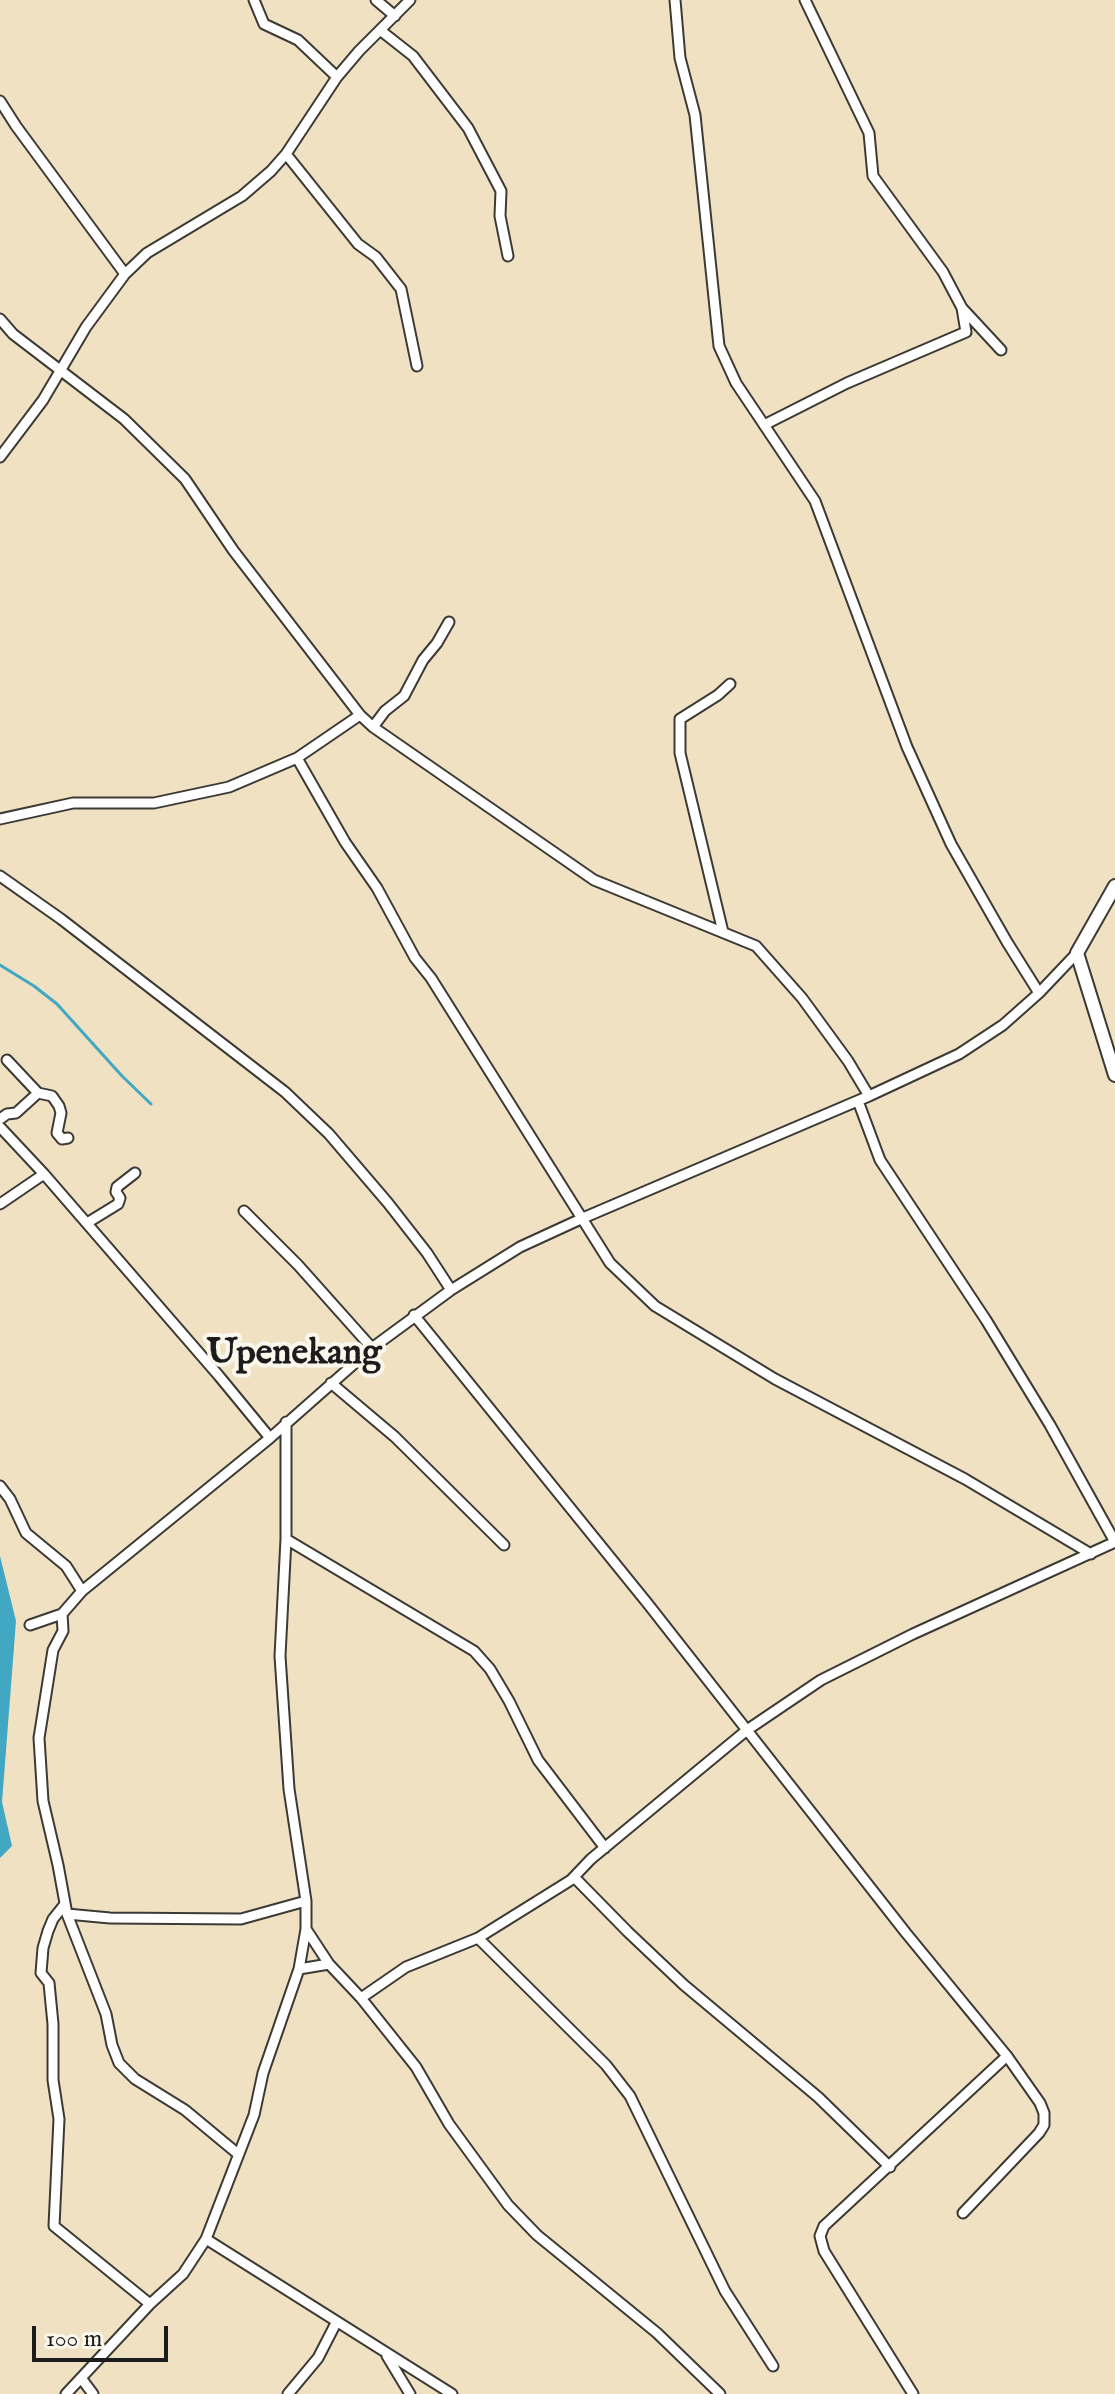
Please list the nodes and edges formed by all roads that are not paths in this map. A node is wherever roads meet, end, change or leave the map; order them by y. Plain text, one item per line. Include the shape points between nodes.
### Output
1 (254, 0) edge
2 (376, 0) edge
3 (410, 0) edge
4 (675, 0) edge
5 (805, 0) edge
6 (395, 16) junction
7 (380, 30) junction
8 (337, 77) junction
9 (0, 101) edge
10 (286, 154) junction
11 (508, 256) dead end
12 (125, 274) junction
13 (962, 308) junction
14 (0, 319) edge
15 (1001, 350) dead end
16 (417, 366) dead end
17 (62, 370) junction
18 (764, 425) junction
19 (0, 457) edge
20 (449, 622) dead end
21 (730, 684) dead end
22 (360, 715) junction
23 (373, 727) junction
24 (297, 758) junction
25 (0, 819) edge
26 (0, 876) edge
27 (1115, 886) edge
28 (723, 932) junction
29 (1077, 953) junction
30 (1039, 993) junction
31 (7, 1060) dead end
32 (1115, 1075) edge
33 (38, 1093) junction
34 (869, 1096) junction
35 (858, 1101) junction
36 (0, 1119) edge
37 (0, 1127) edge
38 (68, 1138) dead end
39 (135, 1173) dead end
40 (44, 1174) junction
41 (0, 1204) edge
42 (244, 1211) dead end
43 (583, 1218) junction
44 (87, 1223) junction
45 (451, 1290) junction
46 (414, 1315) junction
47 (372, 1348) junction
48 (331, 1383) junction
49 (286, 1422) junction
50 (270, 1438) junction
51 (0, 1486) edge
52 (286, 1539) junction
53 (504, 1545) dead end
54 (1091, 1554) junction
55 (82, 1591) junction
56 (62, 1614) junction
57 (30, 1625) dead end
58 (747, 1730) junction
59 (605, 1848) junction
60 (575, 1878) junction
61 (306, 1901) junction
62 (66, 1909) junction
63 (306, 1929) junction
64 (478, 1938) junction
65 (329, 1964) junction
66 (299, 1969) junction
67 (361, 1998) junction
68 (1007, 2056) junction
69 (238, 2154) junction
70 (890, 2167) junction
71 (963, 2213) dead end
72 (206, 2239) junction
73 (150, 2304) junction
74 (336, 2323) junction
75 (385, 2353) junction
76 (773, 2366) dead end
77 (81, 2378) junction
78 (66, 2394) edge
79 (93, 2394) edge
80 (288, 2394) edge
81 (410, 2394) edge
82 (452, 2394) edge
83 (720, 2394) edge
84 (913, 2394) edge

1 - 8 street via 264,24 298,40
2 - 6 street
3 - 6 street
4 - 18 street via 680,58 695,115 719,346
5 - 13 street via 869,133 873,176 943,272
6 - 7 street
7 - 8 street
7 - 11 street via 413,56 468,128 501,191
8 - 10 street
9 - 12 street
10 - 12 street via 242,196 164,241
10 - 16 street via 401,289
12 - 17 street
13 - 15 street
13 - 18 street via 966,332
14 - 17 street
17 - 19 street
17 - 22 street via 124,419 185,479
18 - 30 street via 815,501 907,747 951,844
20 - 23 street via 404,696
21 - 28 street via 680,719 680,753
22 - 23 street
22 - 24 street
23 - 28 street via 594,880
24 - 25 street via 229,787 192,796 154,803 73,803
24 - 43 street via 415,958
26 - 45 street via 285,1092 388,1203
27 - 29 street
28 - 34 street via 756,946 802,998
29 - 30 street
29 - 32 street
30 - 34 street via 959,1054
31 - 33 street
33 - 36 street via 16,1113
33 - 38 street via 52,1096 59,1106 57,1133
34 - 35 street
35 - 43 street
35 - 54 street via 880,1160 986,1320 1115,1542
37 - 40 street
39 - 44 street via 117,1187 118,1204
40 - 41 street
40 - 44 street
42 - 47 street
43 - 45 street via 520,1247
43 - 54 street via 610,1263 655,1306 775,1379 965,1479
44 - 50 street
45 - 46 street
46 - 47 street
46 - 58 street
47 - 48 street
48 - 49 street
48 - 53 street via 395,1437
49 - 50 street
49 - 52 street
50 - 55 street
51 - 55 street via 26,1533 66,1566
52 - 59 street via 474,1651 509,1701 538,1760
52 - 61 street via 280,1656 289,1789
54 - 58 street via 821,1680
55 - 56 street
56 - 57 street
56 - 62 street via 63,1631 53,1650 39,1738 43,1801
58 - 59 street
58 - 68 street
59 - 60 street
60 - 64 street
60 - 70 street via 684,1985 818,2097
61 - 62 street via 241,1919 110,1918
61 - 63 street
62 - 69 street via 119,2063
62 - 73 street via 48,1931 41,1973 49,1983 59,2119 54,2226
63 - 65 street
63 - 66 street
64 - 67 street via 406,1967
64 - 76 street via 606,2065 630,2096 725,2291
65 - 66 street
65 - 67 street
66 - 69 street
67 - 83 street via 416,2067 449,2124 508,2205
68 - 70 street
68 - 71 street via 1040,2103 1044,2125
69 - 72 street
70 - 84 street via 824,2226 820,2236 824,2251
72 - 73 street via 183,2274
72 - 74 street
73 - 77 street
74 - 75 street
74 - 80 street via 318,2358
75 - 81 street
75 - 82 street
77 - 78 street
77 - 79 street

